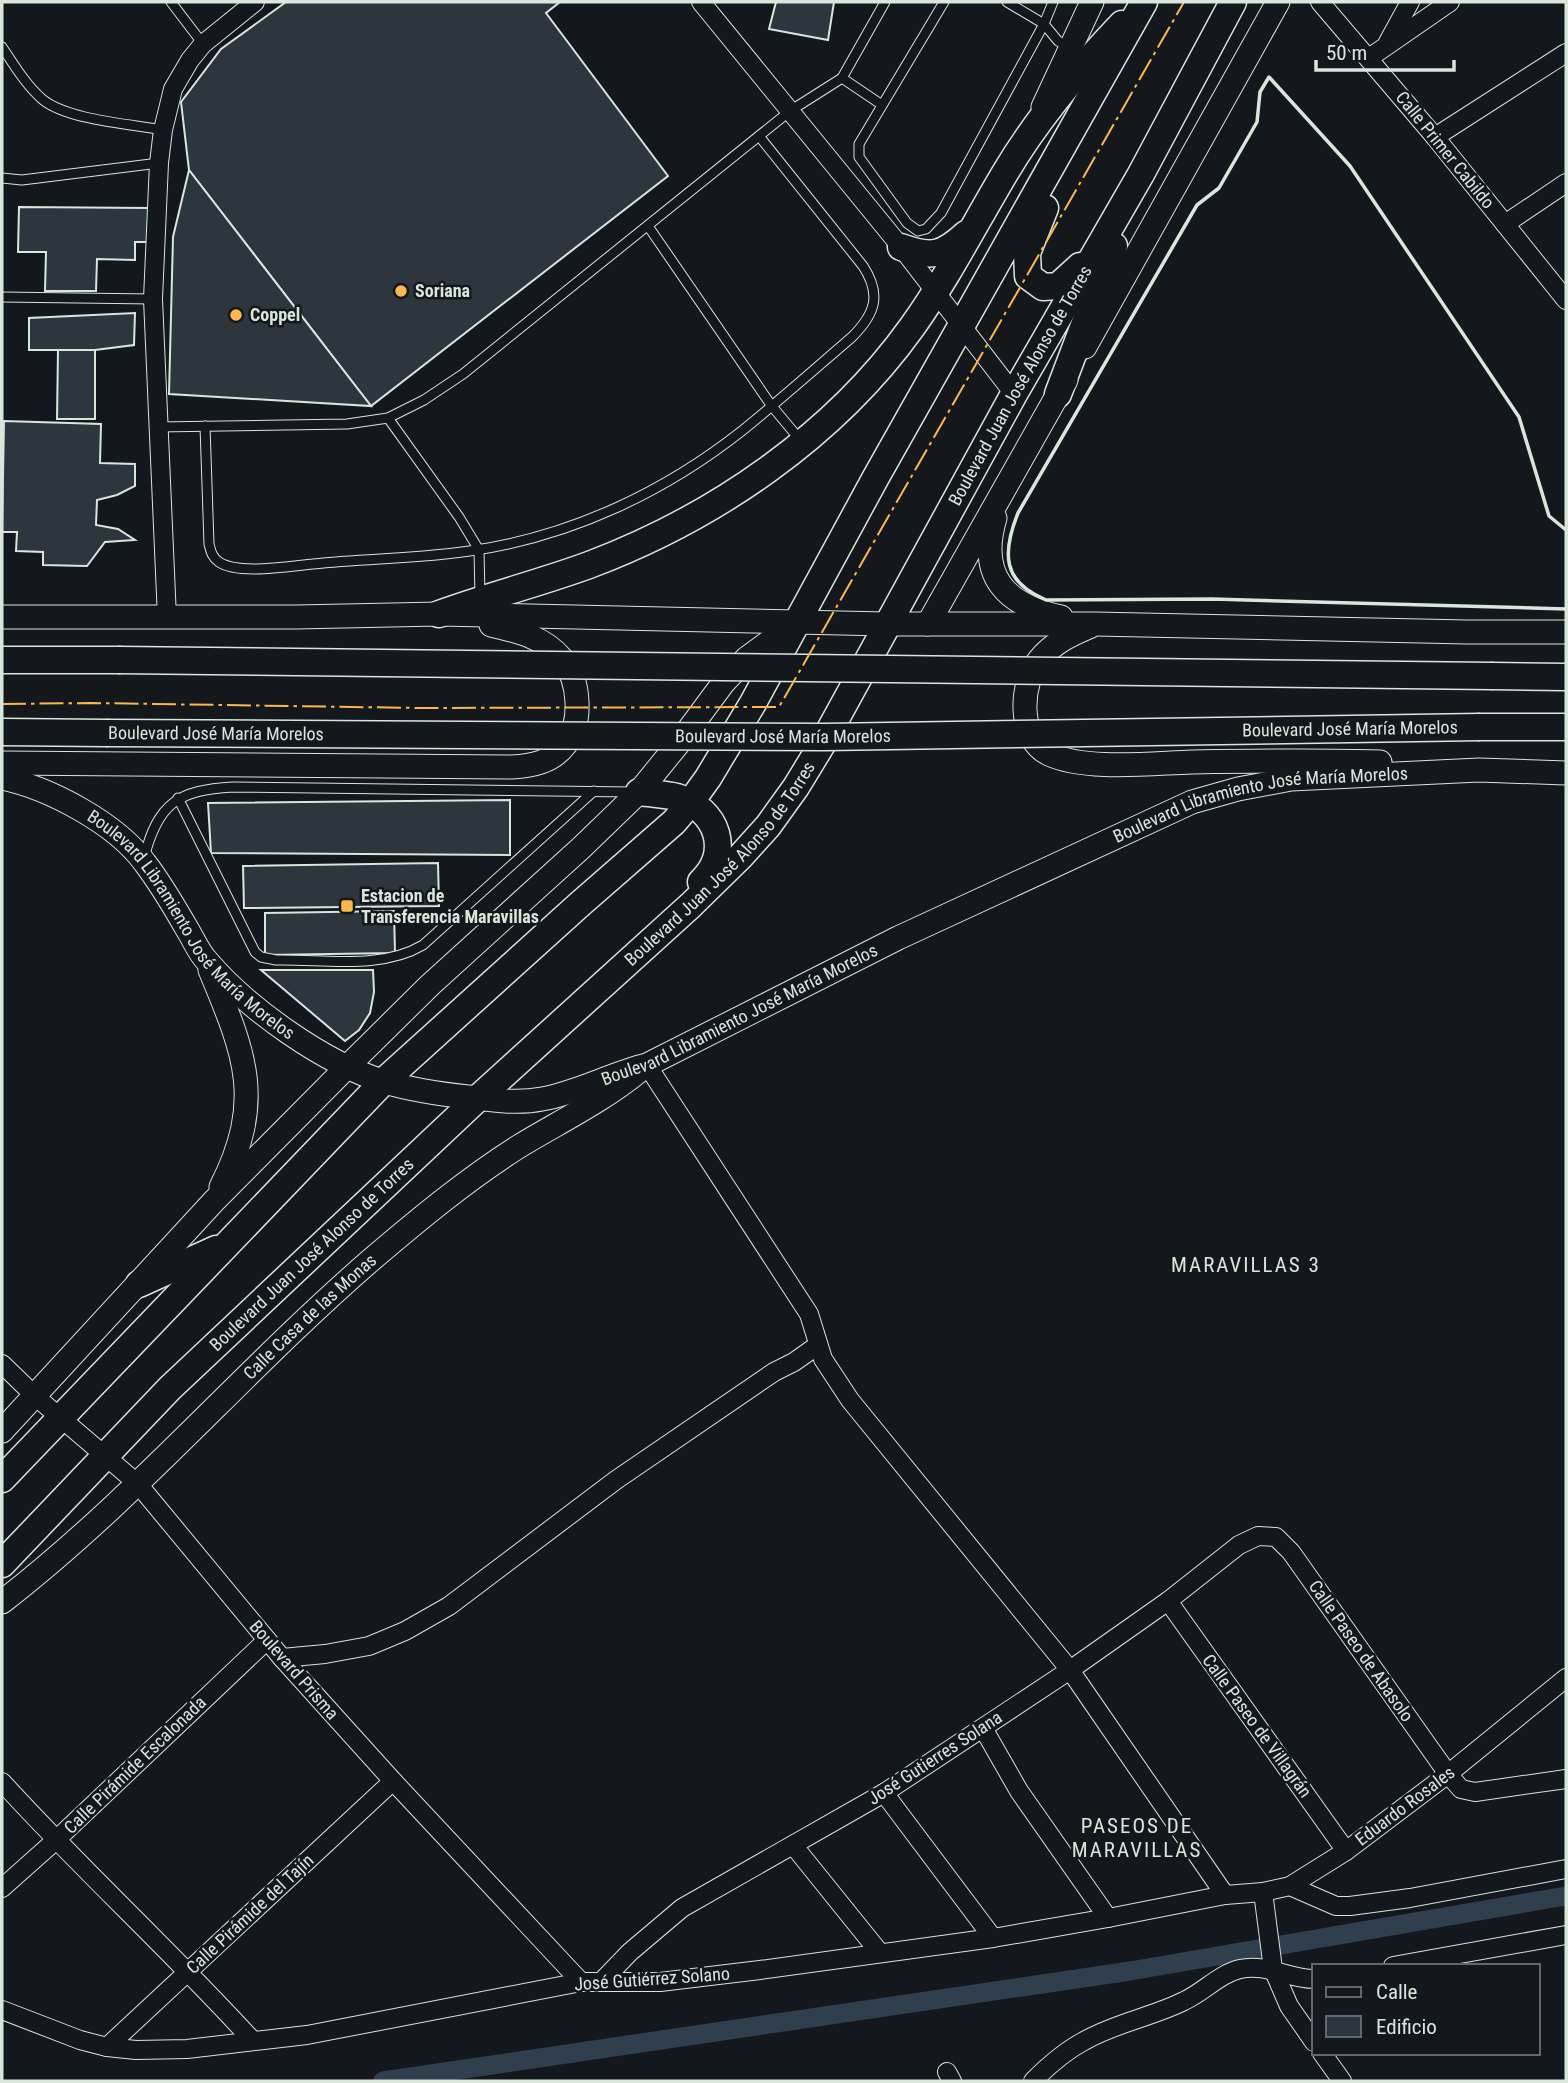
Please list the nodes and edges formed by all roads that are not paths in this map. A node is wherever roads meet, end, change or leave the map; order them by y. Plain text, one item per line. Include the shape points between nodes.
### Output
1 (172, 2) edge
2 (255, 2) edge
3 (701, 2) edge
4 (885, 2) edge
5 (944, 2) edge
6 (1007, 2) edge
7 (1053, 2) edge
8 (1092, 2) edge
9 (1143, 2) edge
10 (1278, 2) edge
11 (1321, 2) edge
12 (1410, 2) edge
13 (1450, 2) edge
14 (1234, 4) edge
15 (1044, 24) junction
16 (203, 44) junction
17 (1387, 45) junction
18 (2, 47) edge
19 (1566, 53) edge
20 (1091, 54) junction
21 (1369, 58) junction
22 (842, 78) junction
23 (882, 105) junction
24 (790, 111) junction
25 (163, 130) junction
26 (759, 136) junction
27 (1435, 137) junction
28 (159, 163) junction
29 (1140, 174) junction
30 (2, 178) edge
31 (1566, 183) edge
32 (1504, 224) junction
33 (648, 226) junction
34 (975, 226) junction
35 (901, 247) junction
36 (1098, 247) junction
37 (935, 293) junction
38 (2, 297) edge
39 (1566, 297) edge
40 (153, 299) junction
41 (961, 327) junction
42 (1014, 394) junction
43 (1058, 394) junction
44 (771, 405) junction
45 (388, 418) junction
46 (205, 426) junction
47 (158, 428) junction
48 (802, 442) junction
49 (1002, 493) junction
50 (479, 550) junction
51 (480, 599) junction
52 (439, 614) junction
53 (2, 617) edge
54 (167, 618) junction
55 (796, 622) junction
56 (887, 624) junction
57 (928, 624) junction
58 (1095, 624) junction
59 (1566, 632) edge
60 (2, 660) edge
61 (1566, 677) edge
62 (1566, 727) edge
63 (2, 733) edge
64 (2, 764) edge
65 (1479, 771) junction
66 (1566, 773) edge
67 (2, 778) edge
68 (594, 790) junction
69 (639, 792) junction
70 (178, 798) junction
71 (690, 803) junction
72 (144, 860) junction
73 (206, 960) junction
74 (574, 1009) junction
75 (647, 1065) junction
76 (348, 1066) junction
77 (384, 1081) junction
78 (477, 1099) junction
79 (214, 1201) junction
80 (231, 1243) junction
81 (139, 1284) junction
82 (818, 1345) junction
83 (2, 1364) edge
84 (35, 1396) junction
85 (62, 1418) junction
86 (2, 1431) edge
87 (107, 1456) junction
88 (2, 1479) edge
89 (138, 1484) junction
90 (1267, 1535) joint
91 (2, 1564) edge
92 (1168, 1601) junction
93 (2, 1602) edge
94 (267, 1640) junction
95 (282, 1658) junction
96 (1070, 1670) junction
97 (1566, 1678) edge
98 (984, 1728) junction
99 (1448, 1774) junction
100 (1566, 1779) edge
101 (393, 1781) junction
102 (2, 1782) edge
103 (884, 1793) junction
104 (55, 1840) junction
105 (793, 1845) junction
106 (1346, 1851) junction
107 (1566, 1869) edge
108 (1290, 1886) junction
109 (2, 1888) edge
110 (1263, 1892) junction
111 (1225, 1895) junction
112 (1108, 1918) junction
113 (1566, 1935) edge
114 (993, 1938) junction
115 (880, 1953) junction
116 (1272, 1964) junction
117 (1404, 1964) edge
118 (189, 1971) junction
119 (1312, 1979) edge
120 (603, 1980) junction
121 (581, 1982) junction
122 (2, 2010) edge
123 (1312, 2039) edge
124 (253, 2041) junction
125 (107, 2047) junction
126 (1323, 2055) edge
127 (1033, 2081) edge
128 (1342, 2081) edge

1 - 16 lane
2 - 16 street
3 - 24 street
4 - 22 lane
5 - 23 lane
6 - 15 lane
7 - 15 lane
8 - 20 street
9 - 20 main road
10 - 43 street
11 - 21 street, Calle Primer Cabildo
12 - 17 street
13 - 17 street
14 - 29 main road, Boulevard Juan José Alonso de Torres
15 - 20 lane via 1058,41
15 - 23 lane via 941,213 926,229 918,231 907,223 859,157 859,144
16 - 25 street via 173,89
17 - 21 street
18 - 25 lane via 27,83 56,108 103,122
19 - 27 street
20 - 34 main road via 1032,133
20 - 36 main road via 1027,253 1028,276 1043,287 1058,286
20 - 41 main road
21 - 27 street, Calle Primer Cabildo
22 - 23 lane
22 - 24 lane
24 - 26 lane
24 - 35 street
25 - 28 street
26 - 33 lane
26 - 44 lane via 863,266 872,279 875,296 865,325
27 - 32 street, Calle Primer Cabildo
28 - 30 lane via 22,180
28 - 40 street
29 - 36 main road, Boulevard Juan José Alonso de Torres
29 - 43 main road
31 - 32 street
32 - 39 street, Calle Primer Cabildo
33 - 44 lane
33 - 45 lane via 463,374
34 - 35 main road via 939,253 928,255
34 - 37 main road
35 - 37 street
36 - 42 main road, Boulevard Juan José Alonso de Torres
37 - 41 street
37 - 48 main road via 883,366
38 - 40 lane
40 - 47 street
41 - 42 street
41 - 55 main road
42 - 56 main road, Boulevard Juan José Alonso de Torres
43 - 49 street
44 - 48 lane
44 - 50 lane via 706,457 626,504 583,522
45 - 46 lane via 347,424
45 - 50 lane
46 - 47 lane
46 - 50 lane via 209,544 212,555 226,566 261,568
47 - 54 street
48 - 51 main road via 744,487 645,542
49 - 57 street
49 - 58 street via 989,549 998,582 1019,603 1037,611
50 - 51 lane
51 - 52 main road
52 - 54 street
52 - 55 street
52 - 64 street via 522,632 563,660 574,682 577,704 566,745 534,766 512,767
53 - 54 street
55 - 56 street
55 - 69 street via 747,658 724,682
55 - 71 main road via 729,745
56 - 57 street
56 - 74 main road, Boulevard Juan José Alonso de Torres via 821,746 768,826 691,905
57 - 58 street
58 - 59 street
58 - 65 street via 1053,646 1038,661 1029,681 1027,725 1032,740 1048,753 1130,765 1336,761 1431,764
60 - 61 main road, bridge
62 - 63 main road, Boulevard José María Morelos, bridge via 825,737
65 - 66 street, Boulevard Libramiento José María Morelos
65 - 75 street, Boulevard Libramiento José María Morelos via 1291,779 1192,802 898,939
67 - 72 street, Boulevard Libramiento José María Morelos via 77,807
68 - 69 lane
68 - 70 lane via 233,787 204,789
68 - 70 lane via 423,945 409,953 374,960 261,957
69 - 71 main road
69 - 76 street
70 - 72 lane via 154,827
71 - 74 main road via 717,833 720,845 713,869 603,971
71 - 77 main road
72 - 73 street, Boulevard Libramiento José María Morelos
73 - 76 street, Boulevard Libramiento José María Morelos via 277,1023
73 - 79 street via 241,1048 247,1078 242,1135
74 - 78 main road, Boulevard Juan José Alonso de Torres
75 - 78 street, Boulevard Libramiento José María Morelos via 540,1100
75 - 82 street via 809,1314
75 - 89 street, Calle Casa de las Monas via 602,1100 473,1177 434,1209 300,1323
76 - 77 street, Boulevard Libramiento José María Morelos
76 - 79 street
77 - 78 street, Boulevard Libramiento José María Morelos
77 - 80 main road
78 - 87 main road, Boulevard Juan José Alonso de Torres via 170,1388
79 - 81 street
80 - 81 main road
80 - 85 main road
81 - 84 street
82 - 95 street via 616,1480 438,1612 369,1646
82 - 96 street via 850,1399
83 - 84 street, Boulevard Prisma
84 - 85 street, Boulevard Prisma
84 - 86 street
85 - 87 street, Boulevard Prisma
85 - 88 main road
87 - 89 street, Boulevard Prisma
87 - 91 main road, Boulevard Juan José Alonso de Torres
89 - 93 street, Calle Casa de las Monas
89 - 94 street, Boulevard Prisma
90 - 92 street, José Gutierres Solana via 1239,1545
90 - 99 street, Calle Paseo de Abasolo via 1276,1537 1291,1552
92 - 96 street, José Gutierres Solana
92 - 106 street, Calle Paseo de Villagrán
94 - 95 street, Boulevard Prisma
94 - 104 street, Calle Pirámide Escalonada
95 - 101 street, Boulevard Prisma
96 - 98 street, José Gutierres Solana
96 - 111 street
97 - 99 street, Eduardo Rosales
98 - 103 street, José Gutierres Solana
98 - 112 street via 1025,1800
99 - 100 street via 1461,1789 1475,1792
99 - 106 street, Eduardo Rosales
101 - 118 street, Calle Pirámide del Tajín
101 - 121 street, Boulevard Prisma
102 - 104 street
103 - 105 street, José Gutierres Solana
103 - 114 street
104 - 109 street, Calle Pirámide Escalonada
104 - 118 street
105 - 115 street
105 - 120 street, José Gutierres Solana via 682,1908
106 - 108 street, Eduardo Rosales
107 - 108 street via 1350,1906 1336,1906
108 - 110 street, Eduardo Rosales
110 - 111 street, Eduardo Rosales
110 - 116 street
111 - 112 street, José Gutiérrez Solano
112 - 114 street, José Gutiérrez Solano
113 - 117 street
114 - 115 street, José Gutiérrez Solano
115 - 120 street, José Gutiérrez Solano via 660,1982
116 - 119 street via 1296,1977
116 - 123 street via 1289,2006
116 - 127 street via 1242,1968 1186,2001 1084,2041
118 - 124 street
118 - 125 street, Calle Pirámide del Tajín
120 - 121 street, José Gutiérrez Solano
121 - 124 street, José Gutiérrez Solano via 307,2035
122 - 125 street, José Gutiérrez Solano
124 - 125 street, José Gutiérrez Solano via 187,2049
126 - 128 street

